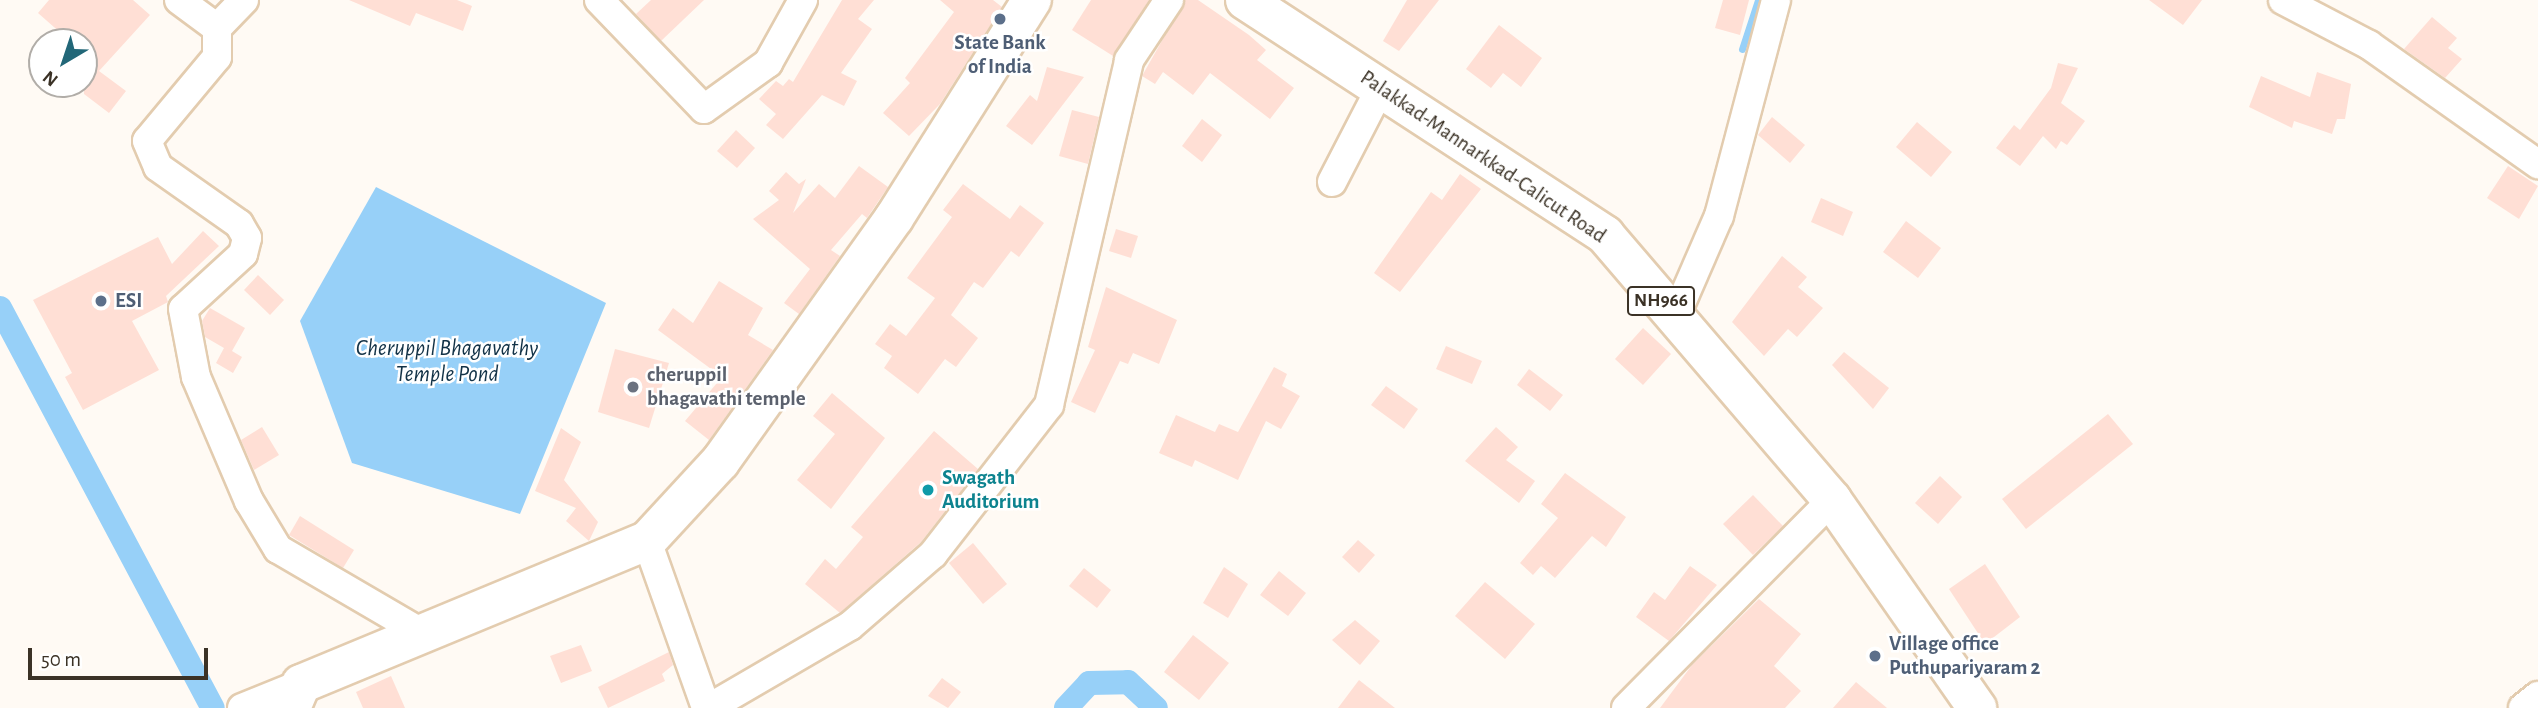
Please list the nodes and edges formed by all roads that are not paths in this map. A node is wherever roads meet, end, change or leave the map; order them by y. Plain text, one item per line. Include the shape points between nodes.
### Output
1 (179, 0) edge
2 (244, 0) edge
3 (599, 0) edge
4 (803, 0) edge
5 (1032, 0) edge
6 (1169, 0) edge
7 (1245, 0) edge
8 (1776, 0) edge
9 (2283, 0) edge
10 (217, 28) junction
11 (1380, 89) junction
12 (2538, 164) edge
13 (1332, 183) dead end
14 (1675, 317) junction
15 (1832, 500) junction
16 (647, 541) junction
17 (425, 635) junction
18 (296, 696) edge
19 (2538, 696) edge
20 (242, 708) edge
21 (707, 708) edge
22 (1626, 708) edge
23 (1977, 708) edge
24 (2523, 708) edge

1 - 10 street
2 - 10 street
3 - 4 street via 704,109 768,63
5 - 16 main road via 894,218 720,462
6 - 21 street via 1129,60 1049,405 933,554 850,626
7 - 11 main road, Palakkad-Mannarkkad-Calicut Road / NH966
8 - 14 street via 1719,216
9 - 12 street via 2369,45
10 - 17 street via 217,57 147,141 158,167 239,224 247,238 243,254 183,309 196,377 249,501 278,549
11 - 13 street
11 - 14 main road, Palakkad-Mannarkkad-Calicut Road / NH966 via 1605,234
14 - 15 main road, Palakkad-Mannarkkad-Calicut Road / NH966
15 - 22 street
15 - 23 main road, Palakkad-Mannarkkad-Calicut Road / NH966
16 - 17 main road
16 - 21 street
17 - 18 main road
18 - 20 street
19 - 24 street

